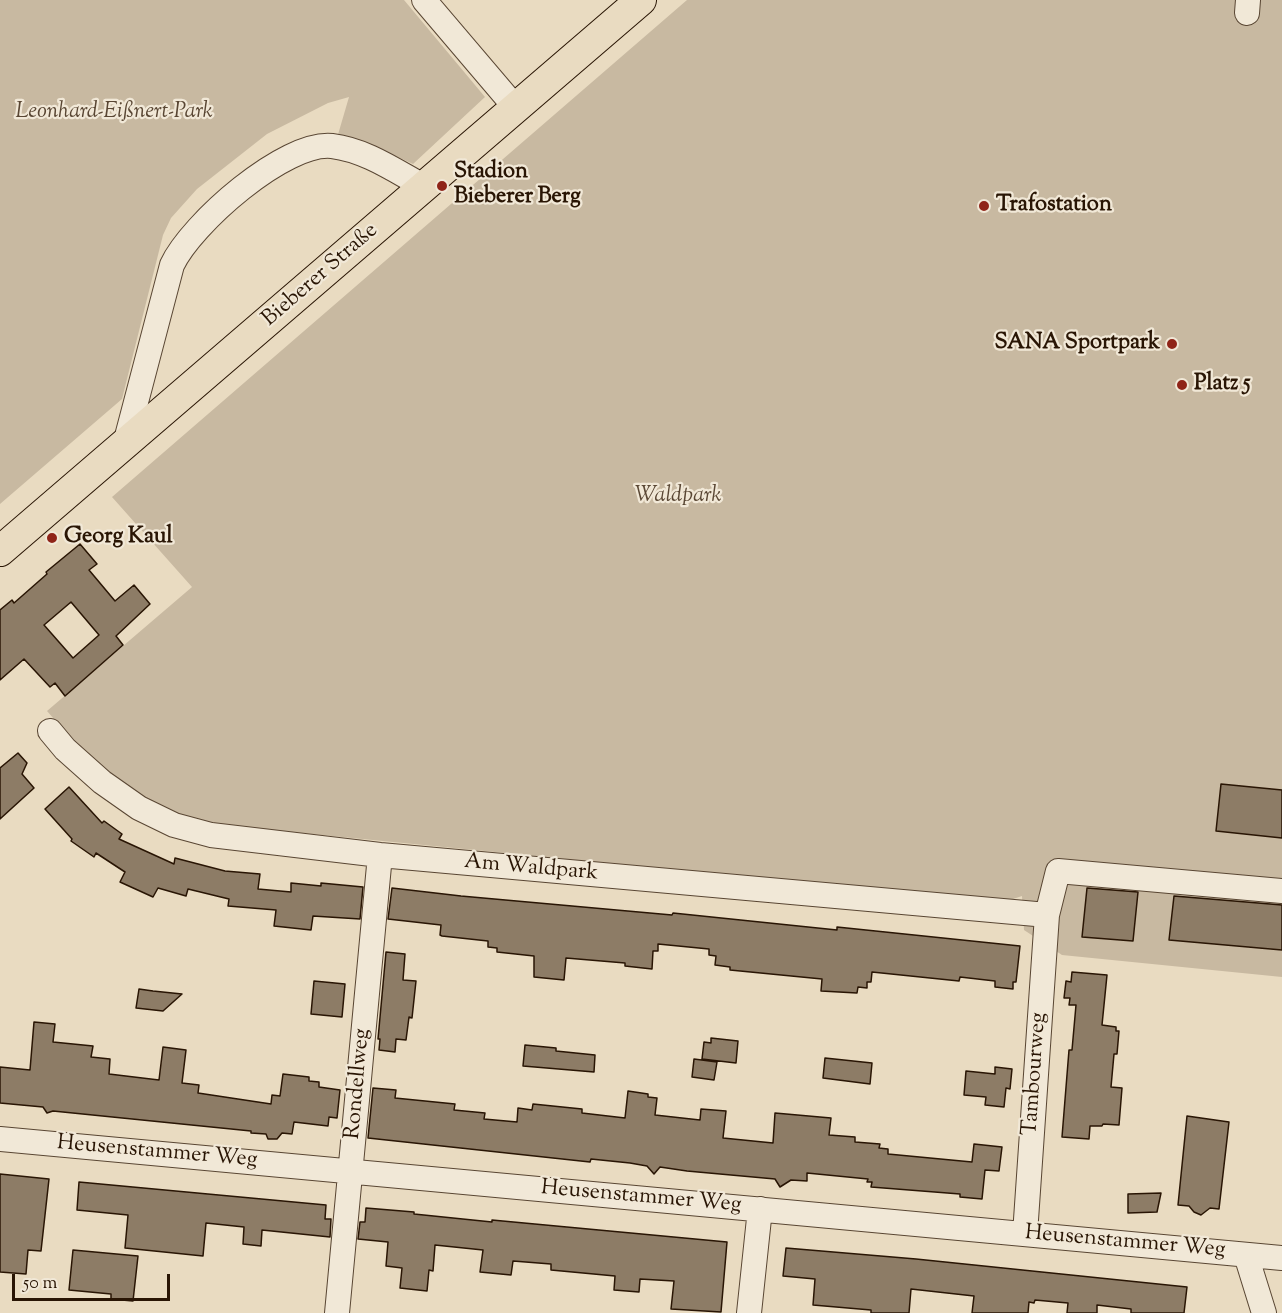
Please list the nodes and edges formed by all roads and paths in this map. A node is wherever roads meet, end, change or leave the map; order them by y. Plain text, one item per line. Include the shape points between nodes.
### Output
1 (424, 0) edge
2 (641, 0) edge
3 (515, 107) junction
4 (423, 186) junction
5 (125, 444) junction
6 (0, 551) edge
7 (50, 731) dead end
8 (380, 855) junction
9 (1282, 891) edge
10 (1047, 915) junction
11 (0, 1139) edge
12 (350, 1171) junction
13 (760, 1209) junction
14 (1025, 1234) junction
15 (1246, 1255) junction
16 (1282, 1258) edge
17 (337, 1313) edge
18 (749, 1313) edge
19 (1264, 1313) edge

1 - 3 street
2 - 3 main road, Bieberer Straße
3 - 4 main road, Bieberer Straße
4 - 5 main road, Bieberer Straße
4 - 5 street via 371,157 349,149 313,146 267,170 228,199 188,238 172,265
5 - 6 main road, Bieberer Straße
7 - 8 street, Am Waldpark via 102,782 139,808 174,825 232,839
8 - 10 street, Am Waldpark
8 - 12 street, Rondellweg
9 - 10 street, Tambourweg via 1058,871
10 - 14 street, Tambourweg
11 - 12 street, Heusenstammer Weg
12 - 13 street, Heusenstammer Weg
12 - 17 street, Rondellweg
13 - 14 street, Heusenstammer Weg
13 - 18 street
14 - 15 street, Heusenstammer Weg
15 - 16 street, Heusenstammer Weg
15 - 19 street

